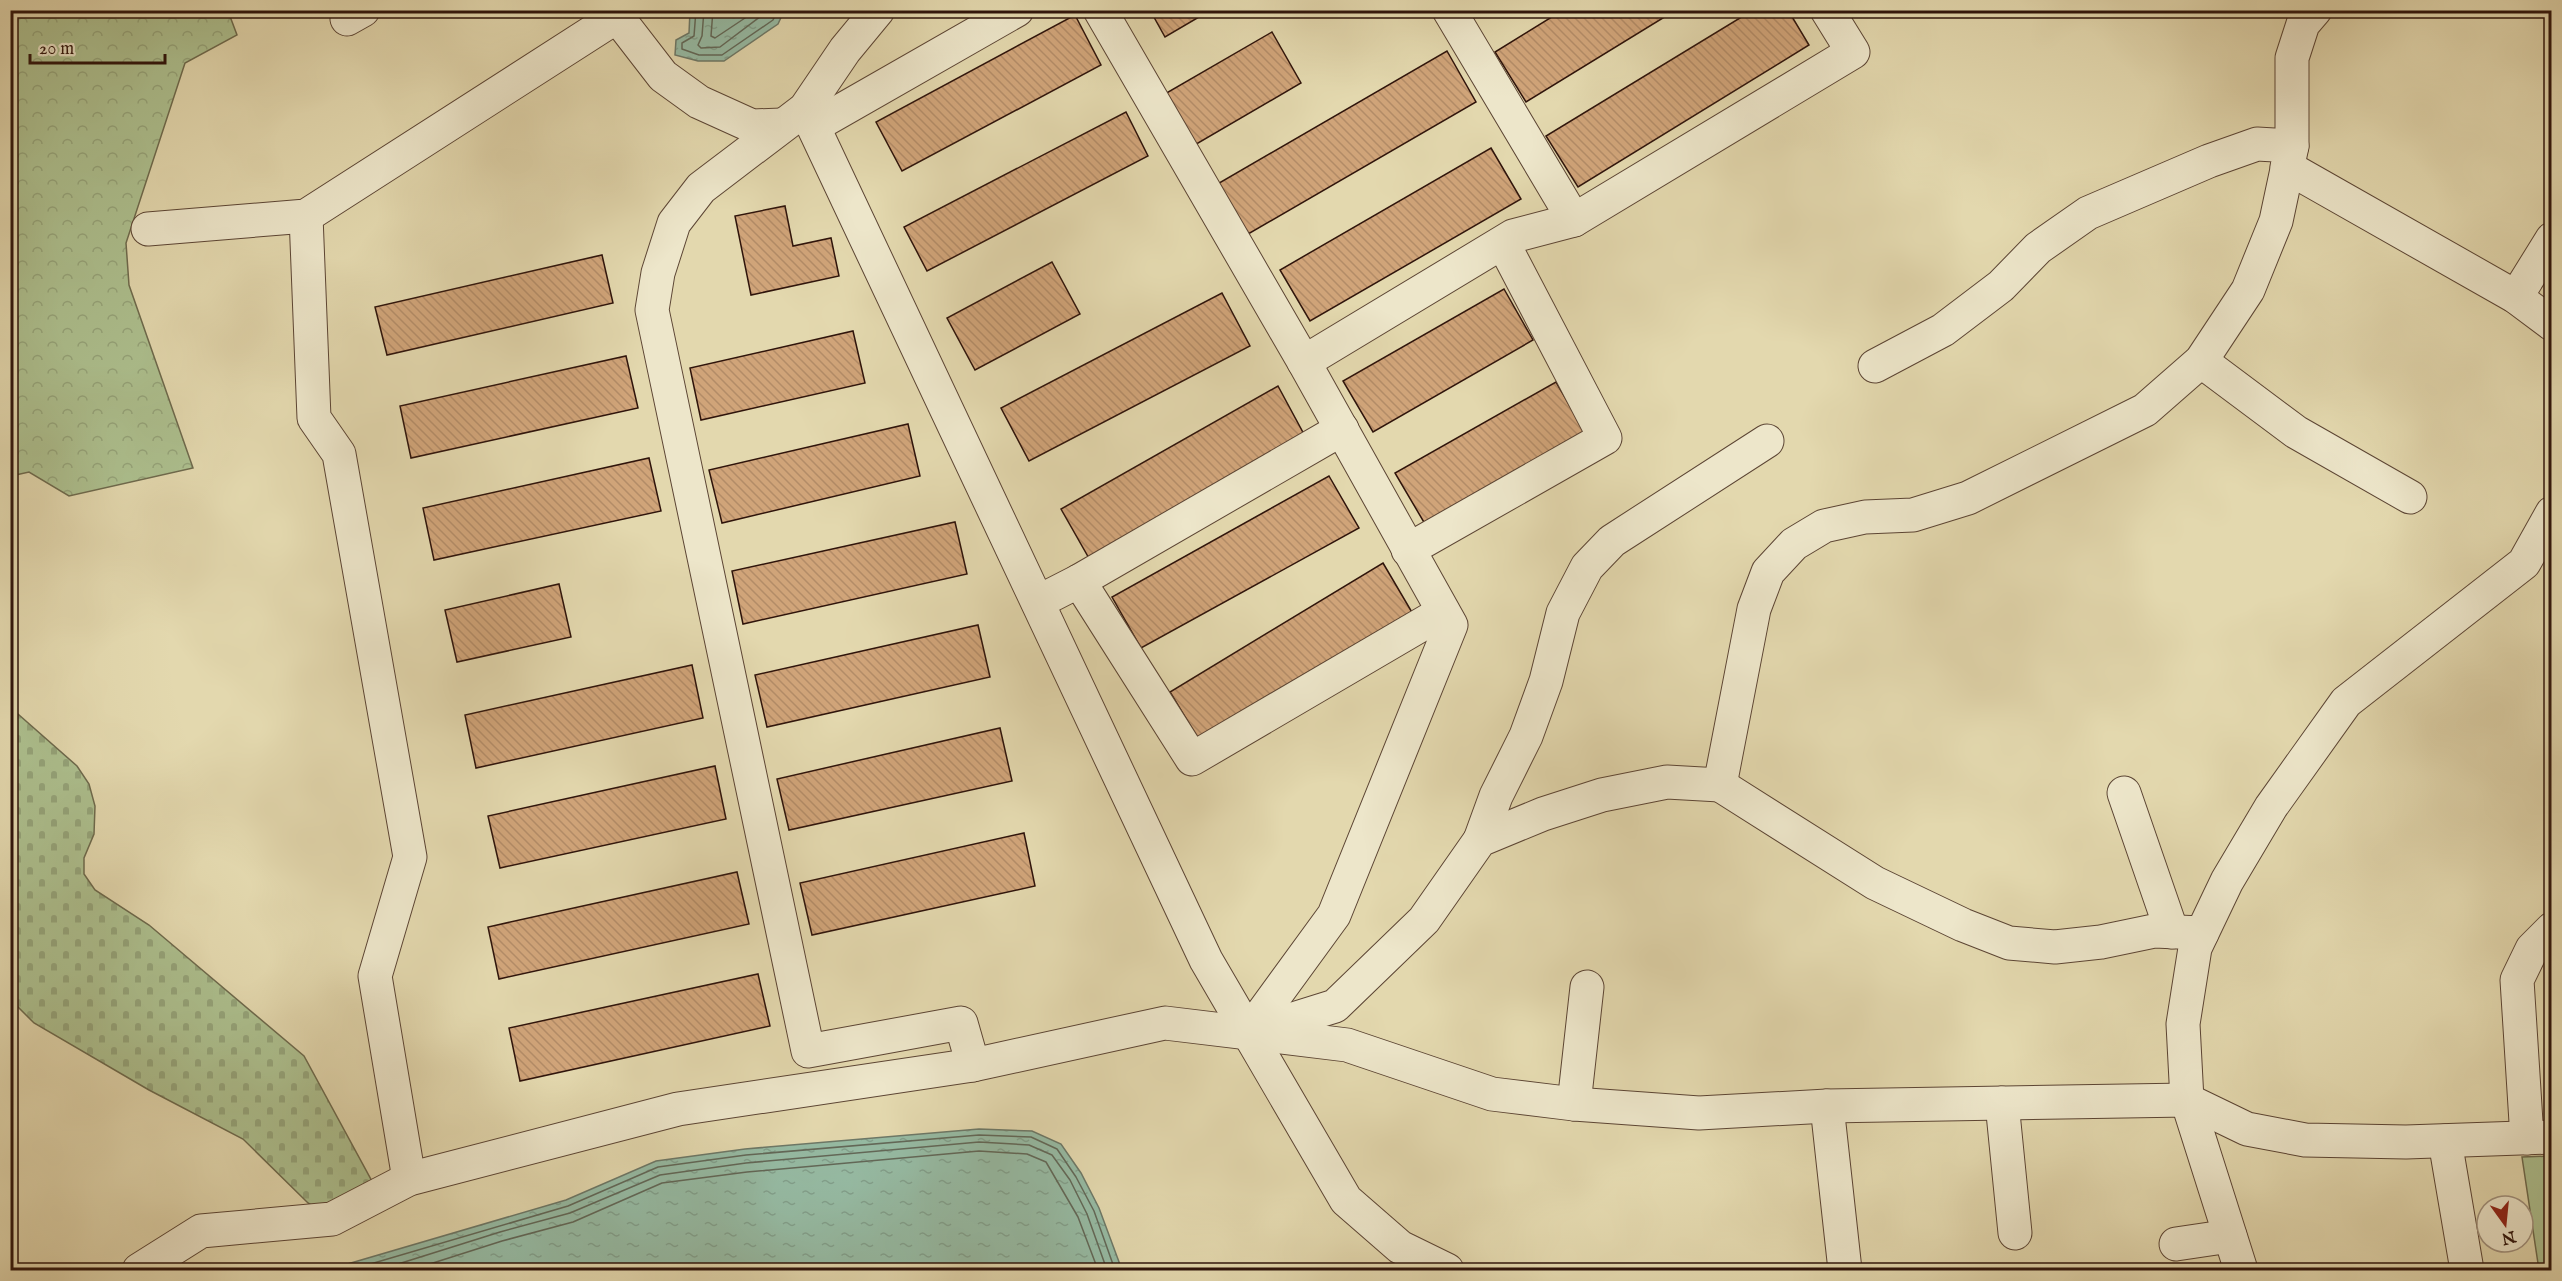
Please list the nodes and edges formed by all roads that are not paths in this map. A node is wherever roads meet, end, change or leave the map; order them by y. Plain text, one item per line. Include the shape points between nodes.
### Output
1 (878, 10) edge
2 (1017, 10) edge
3 (1101, 10) edge
4 (1449, 10) edge
5 (1827, 10) edge
6 (2315, 10) edge
7 (614, 14) edge
8 (800, 120) junction
9 (2290, 156) junction
10 (306, 216) junction
11 (1574, 220) junction
12 (148, 229) dead end
13 (2552, 239) edge
14 (1503, 243) junction
15 (2516, 297) junction
16 (2552, 324) edge
17 (2201, 361) junction
18 (1304, 362) junction
19 (1875, 366) dead end
20 (1342, 429) junction
21 (1767, 441) dead end
22 (2410, 497) dead end
23 (2552, 513) edge
24 (1408, 550) junction
25 (1079, 581) junction
26 (1038, 602) junction
27 (1443, 612) junction
28 (1720, 785) junction
29 (2124, 793) dead end
30 (1480, 840) junction
31 (2552, 929) edge
32 (2187, 932) junction
33 (1587, 987) dead end
34 (1248, 1033) junction
35 (972, 1065) junction
36 (2187, 1100) junction
37 (2002, 1103) junction
38 (1574, 1104) junction
39 (1827, 1106) junction
40 (2539, 1138) edge
41 (2445, 1141) junction
42 (409, 1179) junction
43 (2015, 1233) dead end
44 (2230, 1236) junction
45 (2176, 1244) dead end
46 (139, 1270) edge
47 (1447, 1270) edge
48 (1845, 1270) edge
49 (2241, 1270) edge
50 (2467, 1270) edge

1 - 8 street via 844,50
2 - 8 street
3 - 18 street
4 - 11 street
5 - 11 street via 1853,52
6 - 9 street via 2303,24 2292,58
7 - 8 street via 663,76 699,102 752,126
7 - 10 street
8 - 26 street
8 - 35 street via 701,188 674,223 658,273 652,310 662,365 808,1052 961,1023
9 - 15 street
9 - 17 street via 2276,221 2248,290
9 - 19 street via 2257,144 2088,213 2038,248 2001,286 1943,330
10 - 12 street
10 - 42 street via 314,418 339,454 410,857 375,975
11 - 14 street via 1513,236
13 - 15 street
14 - 18 street
14 - 24 street via 1605,438
15 - 16 street
17 - 22 street via 2296,432
17 - 28 street via 2145,410 1968,498 1913,514 1865,517 1824,526 1794,544 1768,572 1754,609
18 - 20 street
20 - 24 street
20 - 25 street
21 - 30 street via 1612,541 1587,567 1563,613 1546,681 1526,736 1496,796
23 - 32 street via 2524,563 2346,702 2271,807 2227,881
24 - 27 street
25 - 26 street
25 - 27 street via 1192,759
26 - 34 street via 1206,960
27 - 34 street via 1450,625 1334,915
28 - 30 street via 1667,783 1602,795
28 - 32 street via 1875,883 2009,943 2055,946 2154,931
29 - 32 street
30 - 34 street via 1424,920 1335,1006
31 - 40 street via 2532,949 2517,980
32 - 36 street via 2195,948 2183,1024
33 - 38 street
34 - 35 street via 1165,1023
34 - 38 street via 1347,1045 1492,1094
34 - 47 street via 1346,1200 1400,1246
35 - 42 street via 678,1109
36 - 37 street
36 - 41 street via 2247,1129 2305,1140
36 - 44 street
37 - 39 street
37 - 43 street
38 - 39 street via 1699,1113
39 - 48 street
40 - 41 street
41 - 50 street
42 - 46 street via 332,1219 201,1231
44 - 45 street
44 - 49 street

